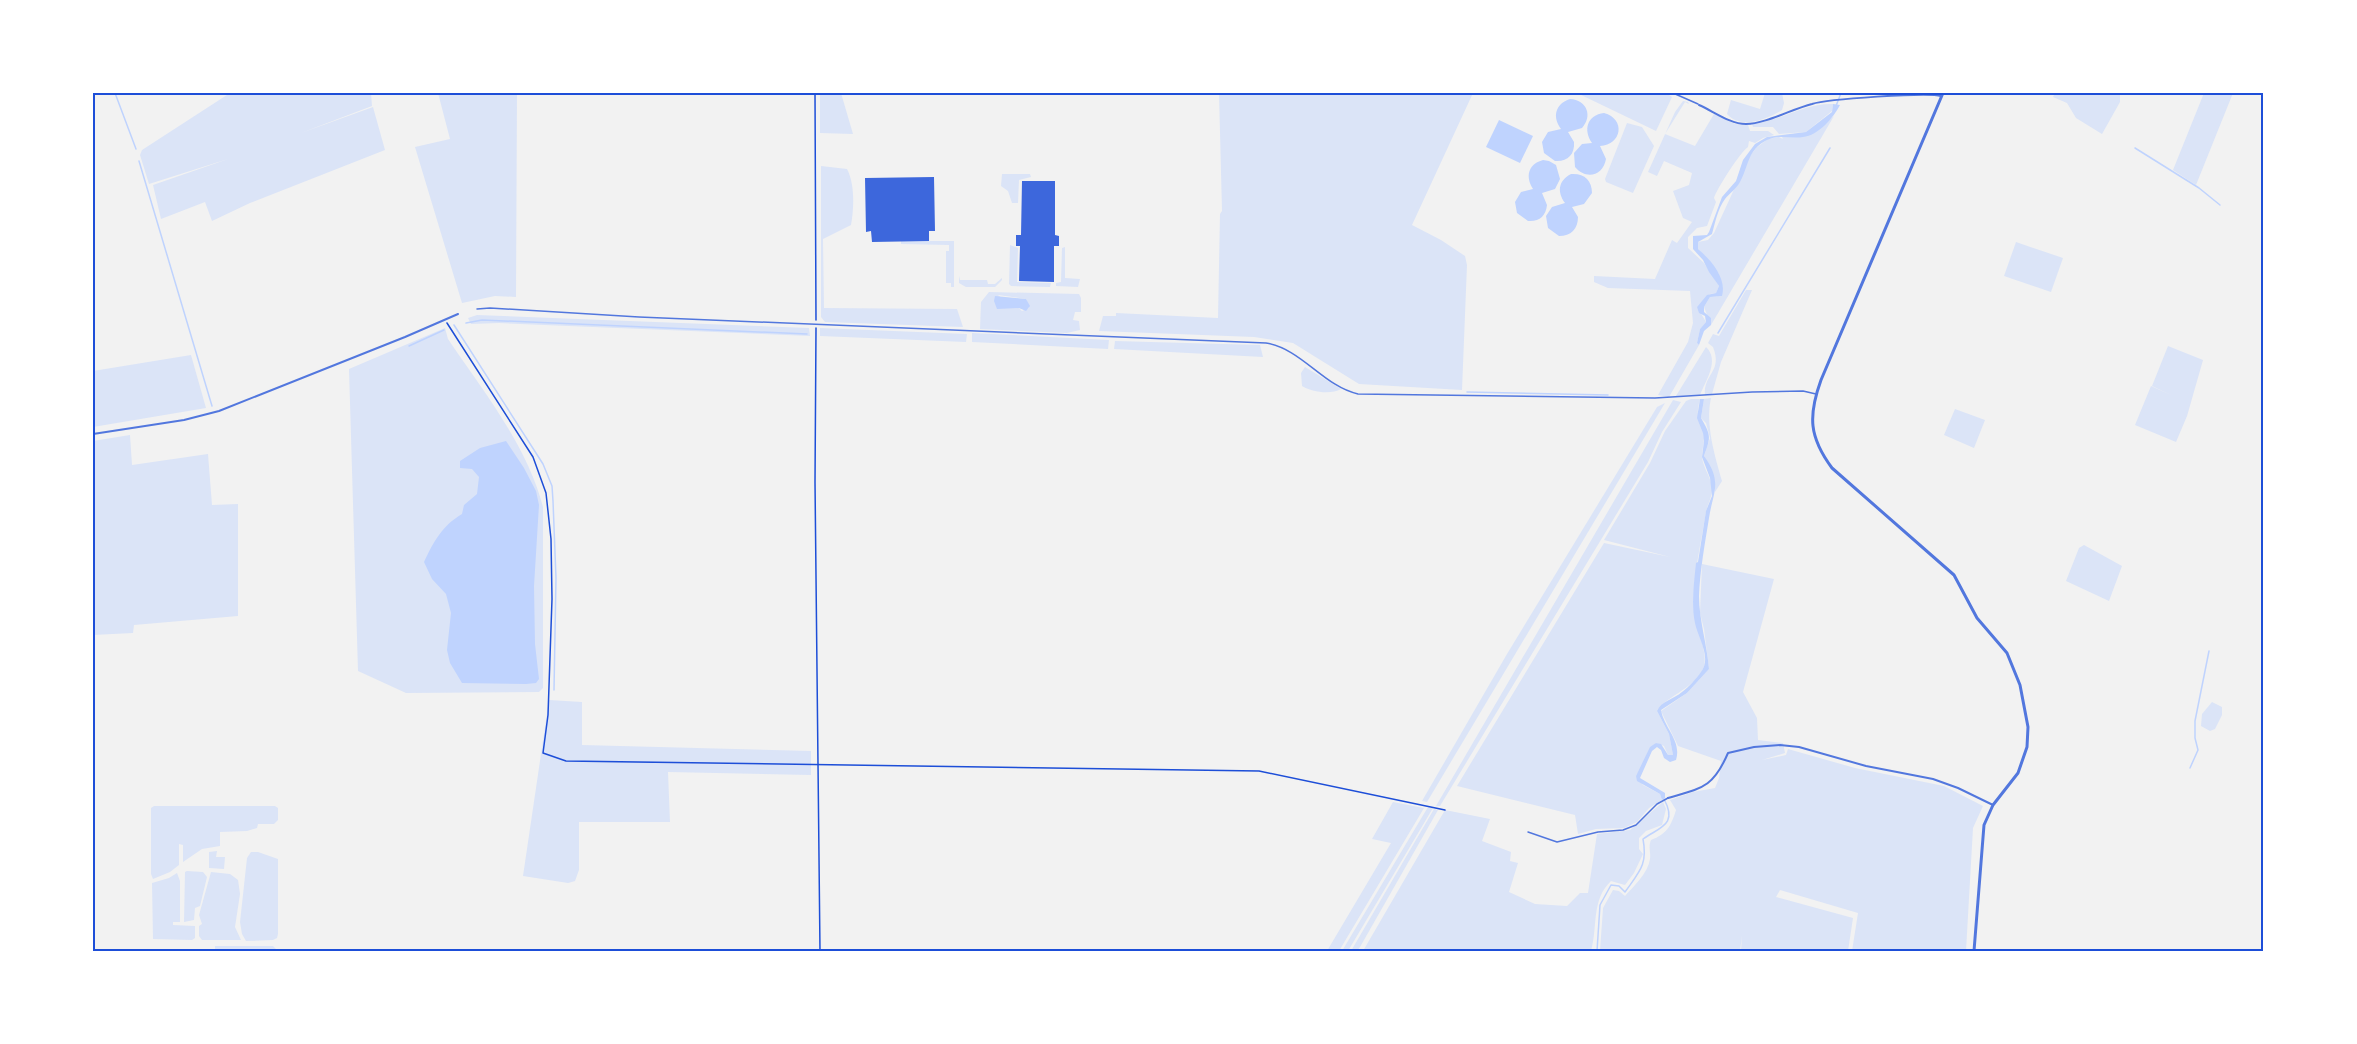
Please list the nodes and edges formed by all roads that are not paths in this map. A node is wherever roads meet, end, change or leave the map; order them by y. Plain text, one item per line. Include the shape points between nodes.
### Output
1 (1673, 93) edge
2 (1942, 95) edge
3 (1699, 105) joint
4 (477, 309) dead end
5 (458, 314) dead end
6 (1816, 394) junction
7 (93, 434) edge
8 (1668, 798) joint
9 (1993, 805) junction
10 (1528, 832) dead end
11 (1974, 951) edge

1 - 3 lane
2 - 3 street via 1829,100 1746,124
2 - 6 street
4 - 6 lane via 1266,344 1286,349 1339,386 1358,394 1655,398 1752,392
5 - 7 street via 219,411
6 - 9 street via 1812,425 1815,441 1825,458 1842,478 1954,575 1977,618 2013,665 2026,711 2028,747 2018,773
8 - 9 street via 1704,787 1728,753 1780,745 1933,779
8 - 10 lane via 1636,825 1623,830 1557,842
9 - 11 street via 1981,840

